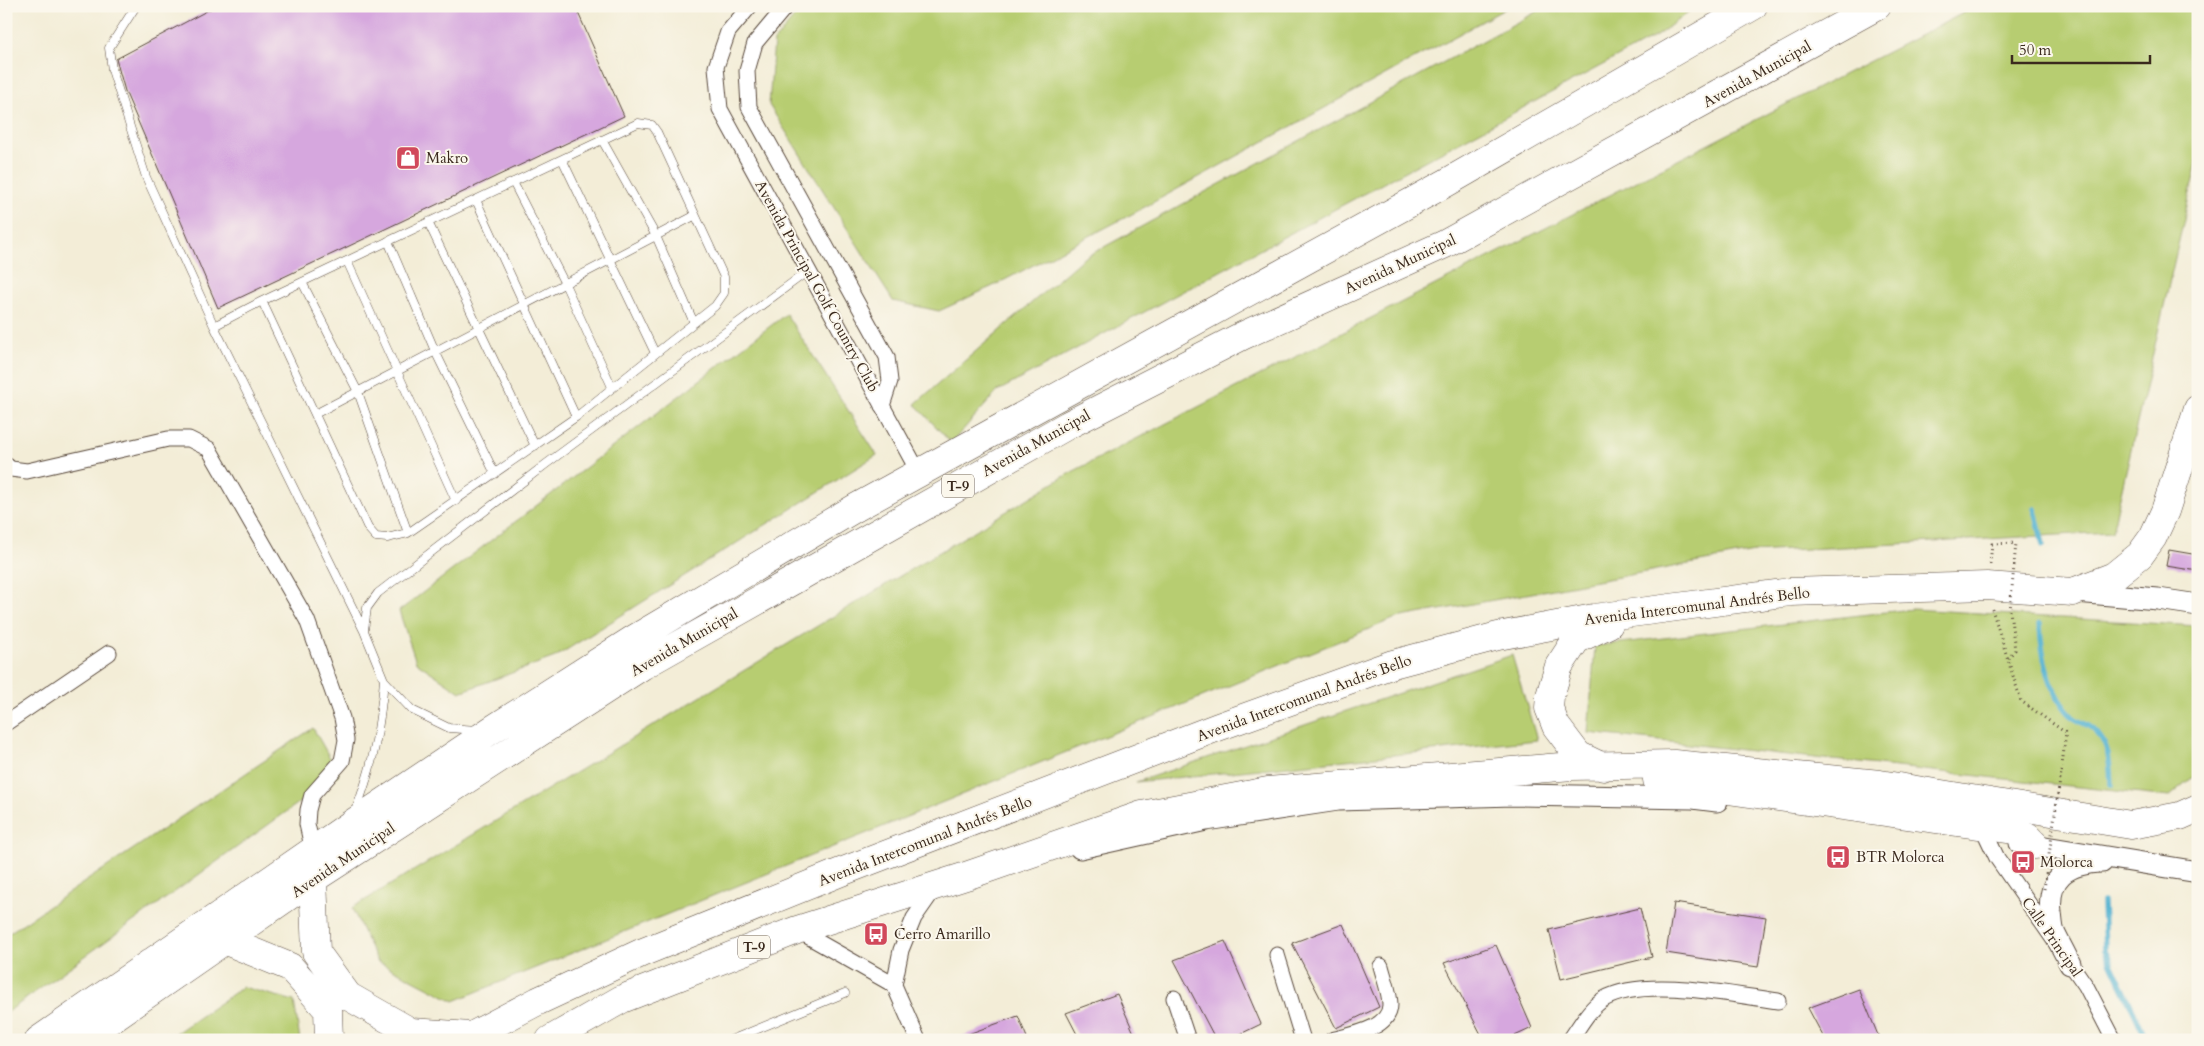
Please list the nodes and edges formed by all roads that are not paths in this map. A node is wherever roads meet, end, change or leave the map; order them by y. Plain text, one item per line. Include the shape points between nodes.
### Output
1 (136, 6) edge
2 (750, 6) edge
3 (786, 6) edge
4 (1753, 6) edge
5 (1877, 6) edge
6 (602, 140) junction
7 (562, 159) junction
8 (513, 182) junction
9 (476, 200) junction
10 (694, 216) junction
11 (428, 222) junction
12 (656, 236) junction
13 (388, 241) junction
14 (609, 260) junction
15 (347, 261) junction
16 (808, 272) junction
17 (302, 282) junction
18 (565, 284) junction
19 (262, 301) junction
20 (526, 304) junction
21 (694, 322) junction
22 (214, 326) junction
23 (478, 329) junction
24 (435, 351) junction
25 (655, 353) junction
26 (398, 371) junction
27 (612, 387) junction
28 (358, 392) junction
29 (882, 406) junction
30 (2198, 409) edge
31 (315, 414) junction
32 (576, 417) junction
33 (535, 446) junction
34 (6, 465) edge
35 (919, 473) junction
36 (495, 474) junction
37 (456, 501) junction
38 (408, 533) junction
39 (2073, 592) junction
40 (2198, 605) edge
41 (1651, 610) junction
42 (364, 631) junction
43 (109, 653) dead end
44 (384, 680) junction
45 (6, 723) edge
46 (490, 731) junction
47 (1596, 765) junction
48 (2198, 808) edge
49 (350, 825) junction
50 (1987, 837) junction
51 (2035, 845) junction
52 (312, 851) junction
53 (2135, 862) junction
54 (2198, 872) edge
55 (966, 876) junction
56 (313, 879) junction
57 (938, 885) junction
58 (796, 930) junction
59 (224, 940) junction
60 (1277, 954) dead end
61 (2070, 964) junction
62 (1381, 966) dead end
63 (894, 985) junction
64 (845, 993) dead end
65 (1174, 998) dead end
66 (1778, 1001) dead end
67 (468, 1038) edge
68 (39, 1040) edge
69 (80, 1040) edge
70 (329, 1040) edge
71 (550, 1040) edge
72 (731, 1040) edge
73 (918, 1040) edge
74 (1188, 1040) edge
75 (1303, 1040) edge
76 (1332, 1040) edge
77 (1570, 1040) edge
78 (2114, 1040) edge

1 - 22 lane via 109,48 112,70 146,177
2 - 16 street, Avenida Principal Golf Country Club via 728,32 716,67 720,109
3 - 29 street, Avenida Principal Golf Country Club via 755,43 747,71 749,107 887,357 890,381
4 - 35 highway, Avenida Municipal / T-9 via 1446,183
5 - 56 highway, Avenida Municipal / T-9 via 1445,244 1242,336 1068,424 642,666
6 - 7 lane
6 - 10 lane via 638,123 652,125
6 - 12 lane
7 - 8 lane
7 - 14 lane
8 - 9 lane
8 - 18 lane
9 - 11 lane
9 - 20 lane
10 - 12 lane
10 - 21 lane via 724,277 724,293 715,306
11 - 13 lane
11 - 23 lane
12 - 14 lane
12 - 21 lane
13 - 15 lane
13 - 24 lane
14 - 18 lane
14 - 25 lane
15 - 17 lane
15 - 26 lane
16 - 29 street, Avenida Principal Golf Country Club
16 - 42 lane via 546,464 378,593 367,608
17 - 19 lane
17 - 28 lane
18 - 20 lane
18 - 27 lane
19 - 22 lane
19 - 31 lane
20 - 23 lane
20 - 32 lane
21 - 25 lane
22 - 42 lane
23 - 24 lane
23 - 33 lane
24 - 26 lane
24 - 36 lane
25 - 27 lane
26 - 28 lane
26 - 37 lane
27 - 32 lane
28 - 31 lane
28 - 38 lane
29 - 35 street
30 - 39 highway via 2165,511 2153,537 2140,554 2114,576
31 - 38 lane via 368,528 376,537
32 - 33 lane
33 - 36 lane
34 - 52 street via 27,471 168,439 189,439 209,450 307,620 342,718 346,740 342,761 312,795 308,810
35 - 46 highway, Avenida Municipal / T-9 via 634,639
36 - 37 lane
37 - 38 lane
39 - 40 main road, Avenida Intercomunal Andrés Bello / T-9 via 2158,598
39 - 41 highway, Avenida Intercomunal Andrés Bello / T-9 via 1987,586 1790,592
41 - 47 highway via 1607,624 1576,640 1559,666 1549,708 1556,726 1578,755
41 - 67 highway, Avenida Intercomunal Andrés Bello / T-9 via 1498,636 1393,664 1218,727 840,872 641,953
42 - 44 lane
43 - 45 street
44 - 46 lane via 412,710 449,728
44 - 49 lane via 380,730 368,778
46 - 49 highway, Avenida Municipal / T-9
47 - 48 highway via 1674,764 1880,784 2131,824 2180,816
47 - 51 highway via 1642,778 2014,830
47 - 55 highway via 1268,791 1142,815
49 - 52 highway, Avenida Municipal / T-9
50 - 51 main road, T-9
50 - 55 main road, T-9 via 1693,798 1513,795 1338,800 1171,827
50 - 61 street, Calle Principal via 1997,858
51 - 53 main road, T-9
52 - 68 highway, Avenida Municipal / T-9
53 - 54 main road, T-9
53 - 61 main road via 2076,865 2057,878 2052,892 2053,931
55 - 57 highway, T-9
56 - 59 highway, Avenida Municipal / T-9
56 - 67 highway via 316,952 348,996 411,1032
57 - 58 highway, T-9
57 - 63 street via 914,918 901,950
58 - 63 street
58 - 71 highway, T-9 via 622,999
59 - 69 highway, Avenida Municipal / T-9
59 - 70 highway via 290,967 328,1010
60 - 75 street
61 - 78 street, Calle Principal via 2086,986
62 - 76 street via 1390,1005 1387,1016 1368,1030
63 - 73 street
64 - 72 lane
65 - 74 street
66 - 77 street via 1685,990 1634,990 1605,998 1593,1007

